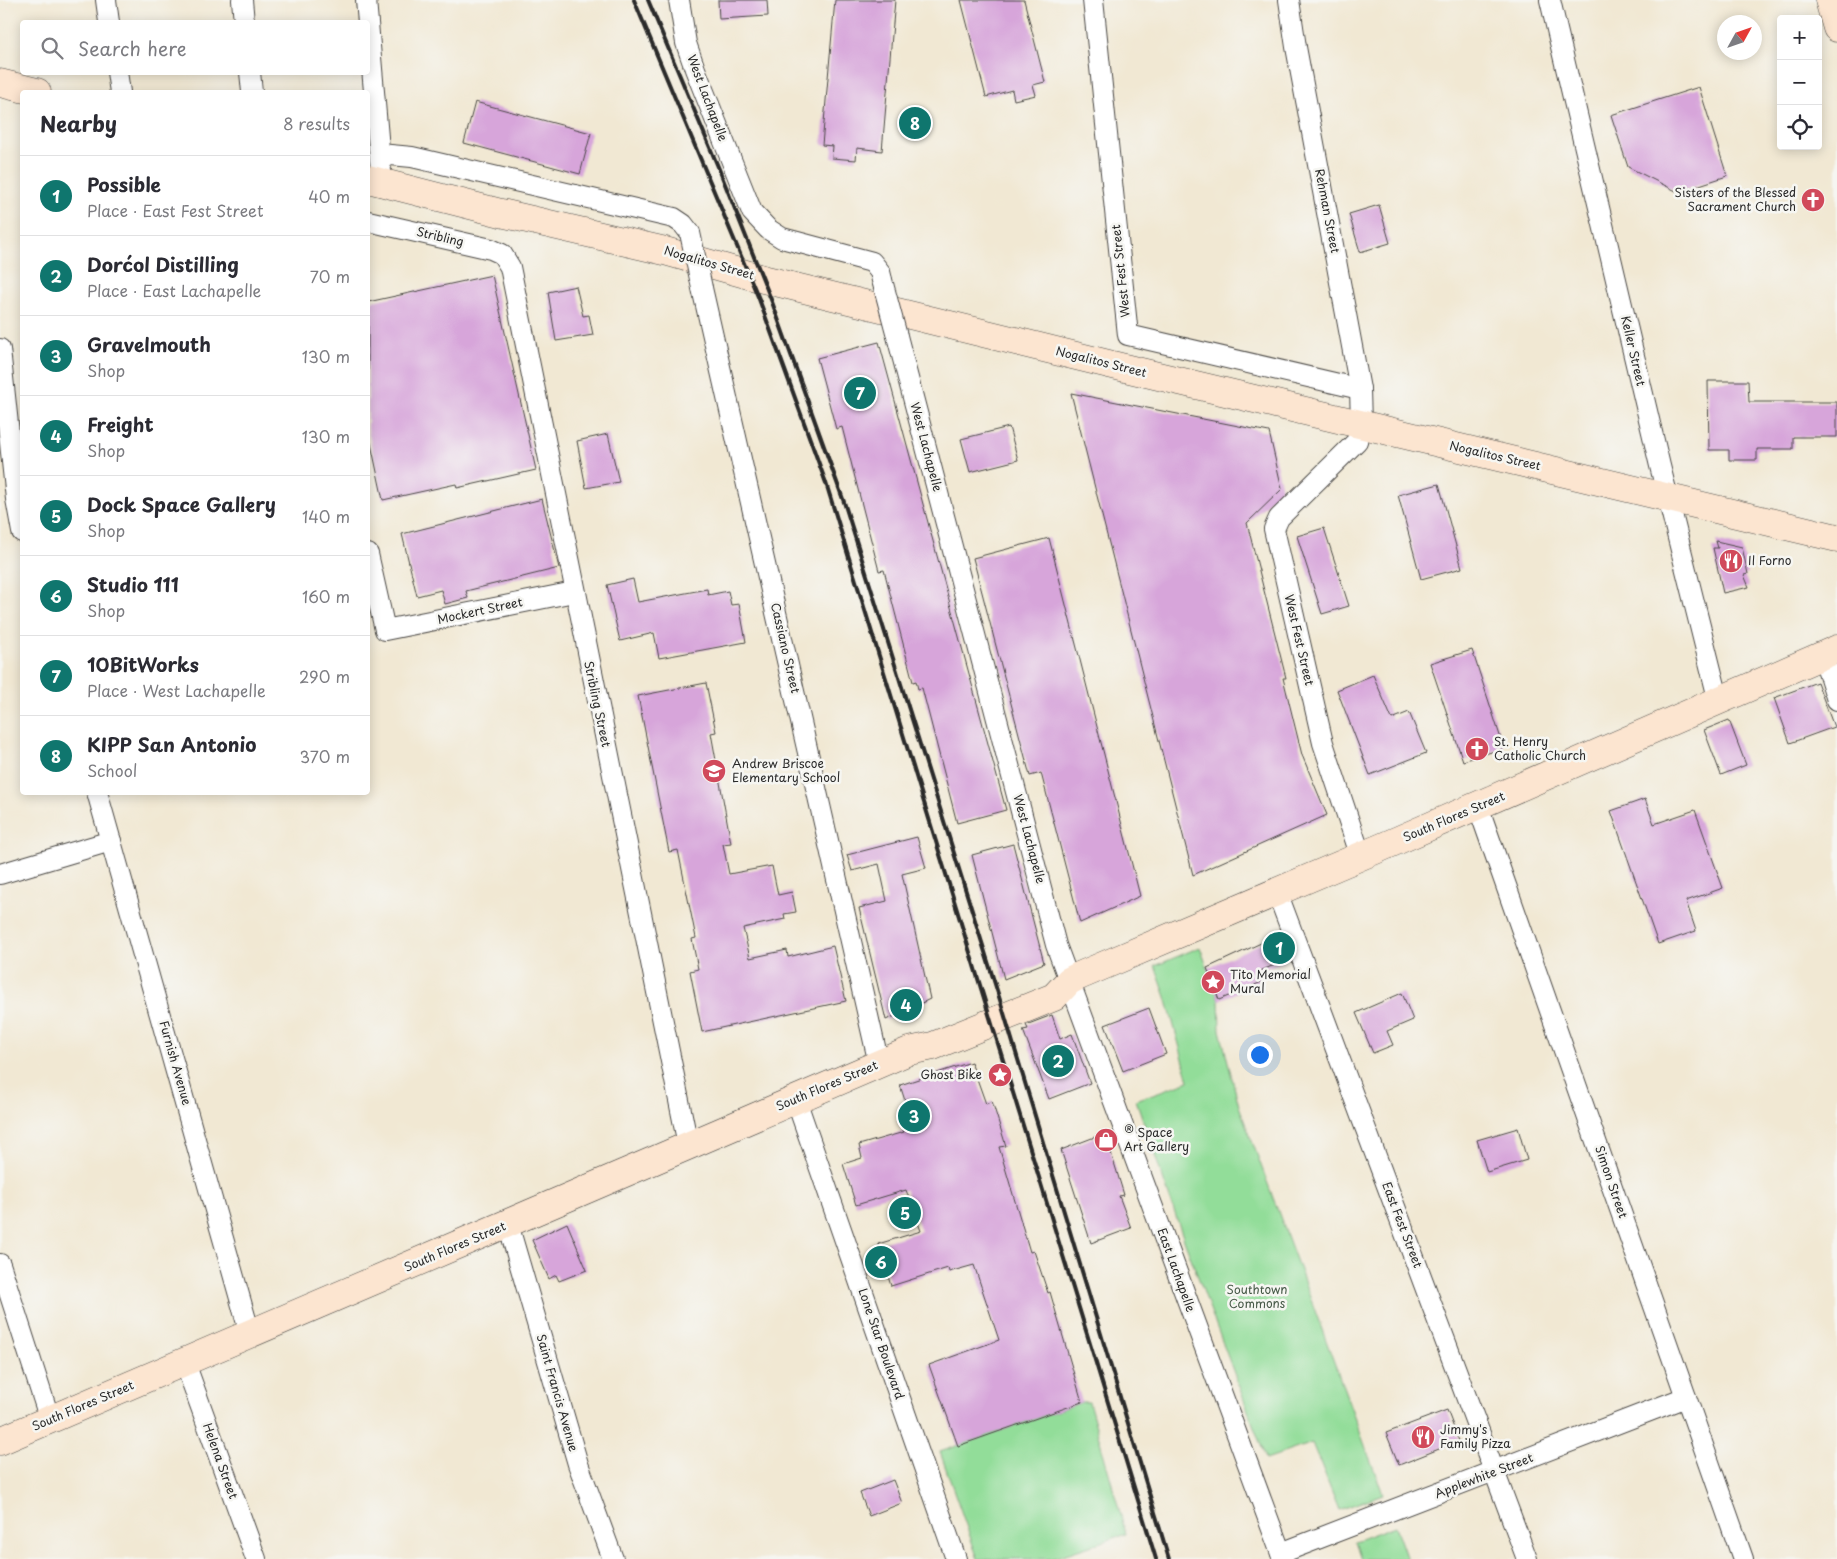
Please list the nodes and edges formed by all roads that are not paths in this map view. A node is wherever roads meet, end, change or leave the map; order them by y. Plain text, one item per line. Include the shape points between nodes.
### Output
1 (106, 0) edge
2 (242, 0) edge
3 (366, 0) edge
4 (679, 0) edge
5 (1093, 0) edge
6 (1289, 0) edge
7 (1550, 0) edge
8 (1829, 0) edge
9 (109, 20) edge
10 (244, 20) edge
11 (368, 20) edge
12 (1837, 28) edge
13 (370, 44) edge
14 (117, 75) edge
15 (250, 75) edge
16 (0, 83) edge
17 (29, 90) edge
18 (120, 90) edge
19 (252, 90) edge
20 (380, 154) junction
21 (375, 181) edge
22 (370, 221) edge
23 (690, 233) joint
24 (507, 262) joint
25 (1, 358) edge
26 (1360, 389) junction
27 (1361, 423) junction
28 (1668, 497) junction
29 (20, 521) edge
30 (1837, 538) edge
31 (370, 563) edge
32 (574, 592) junction
33 (1830, 652) edge
34 (1837, 700) edge
35 (1719, 702) junction
36 (98, 795) edge
37 (1478, 806) junction
38 (111, 841) junction
39 (1361, 857) junction
40 (0, 874) edge
41 (1277, 892) junction
42 (1068, 981) junction
43 (879, 1064) junction
44 (796, 1100) junction
45 (688, 1145) junction
46 (508, 1224) junction
47 (0, 1264) edge
48 (250, 1334) junction
49 (185, 1363) junction
50 (1686, 1397) junction
51 (50, 1420) junction
52 (0, 1441) edge
53 (1494, 1472) junction
54 (1282, 1556) edge
55 (256, 1559) edge
56 (613, 1559) edge
57 (956, 1559) edge
58 (1527, 1559) edge
59 (1743, 1559) edge

1 - 9 street
2 - 10 street
3 - 11 street
4 - 42 street, West Lachapelle, bridge via 686,43 695,70 752,212 782,238 872,262 880,272
5 - 26 street, West Fest Street via 1128,335
6 - 26 street, Rehman Street
7 - 28 street, Keller Street
8 - 12 main road
13 - 20 street
14 - 18 street
15 - 19 street
16 - 17 main road
20 - 21 street
20 - 23 street, Nogalitos Street via 412,157 674,218
21 - 27 main road, Nogalitos Street via 666,251 763,279 1124,368
22 - 24 street, Stribling via 491,249 502,254
23 - 43 street, Cassiano Street, bridge
24 - 32 street, Stribling Street
25 - 29 street
26 - 27 street, Rehman Street
27 - 28 main road, Nogalitos Street
27 - 39 street, West Fest Street via 1358,441 1279,518 1274,528 1323,743
28 - 30 main road, Nogalitos Street
28 - 35 street, Keller Street
31 - 32 street, Mockert Street via 385,630
32 - 45 street, Stribling Street
33 - 34 street
33 - 35 main road, South Flores Street
35 - 37 main road, South Flores Street
36 - 38 street, Furnish Avenue
37 - 39 main road, South Flores Street
37 - 50 street, Simon Street
38 - 40 street
38 - 48 street, Furnish Avenue
39 - 41 main road, South Flores Street
41 - 42 main road, South Flores Street
41 - 53 street, East Fest Street
42 - 43 main road, South Flores Street via 1048,980 1000,1000 930,1032 909,1051
42 - 54 street, East Lachapelle
43 - 44 main road, South Flores Street
44 - 45 main road, South Flores Street
44 - 57 street, Lone Star Boulevard
45 - 46 main road, South Flores Street
46 - 48 main road, South Flores Street
46 - 56 street, Saint Francis Avenue via 578,1464
47 - 51 street
48 - 49 main road, South Flores Street
49 - 51 main road, South Flores Street
49 - 55 street, Helena Street
50 - 53 street, Applewhite Street
50 - 59 street, Simon Street
51 - 52 main road, South Flores Street
53 - 54 street, Applewhite Street
53 - 58 street, East Fest Street

